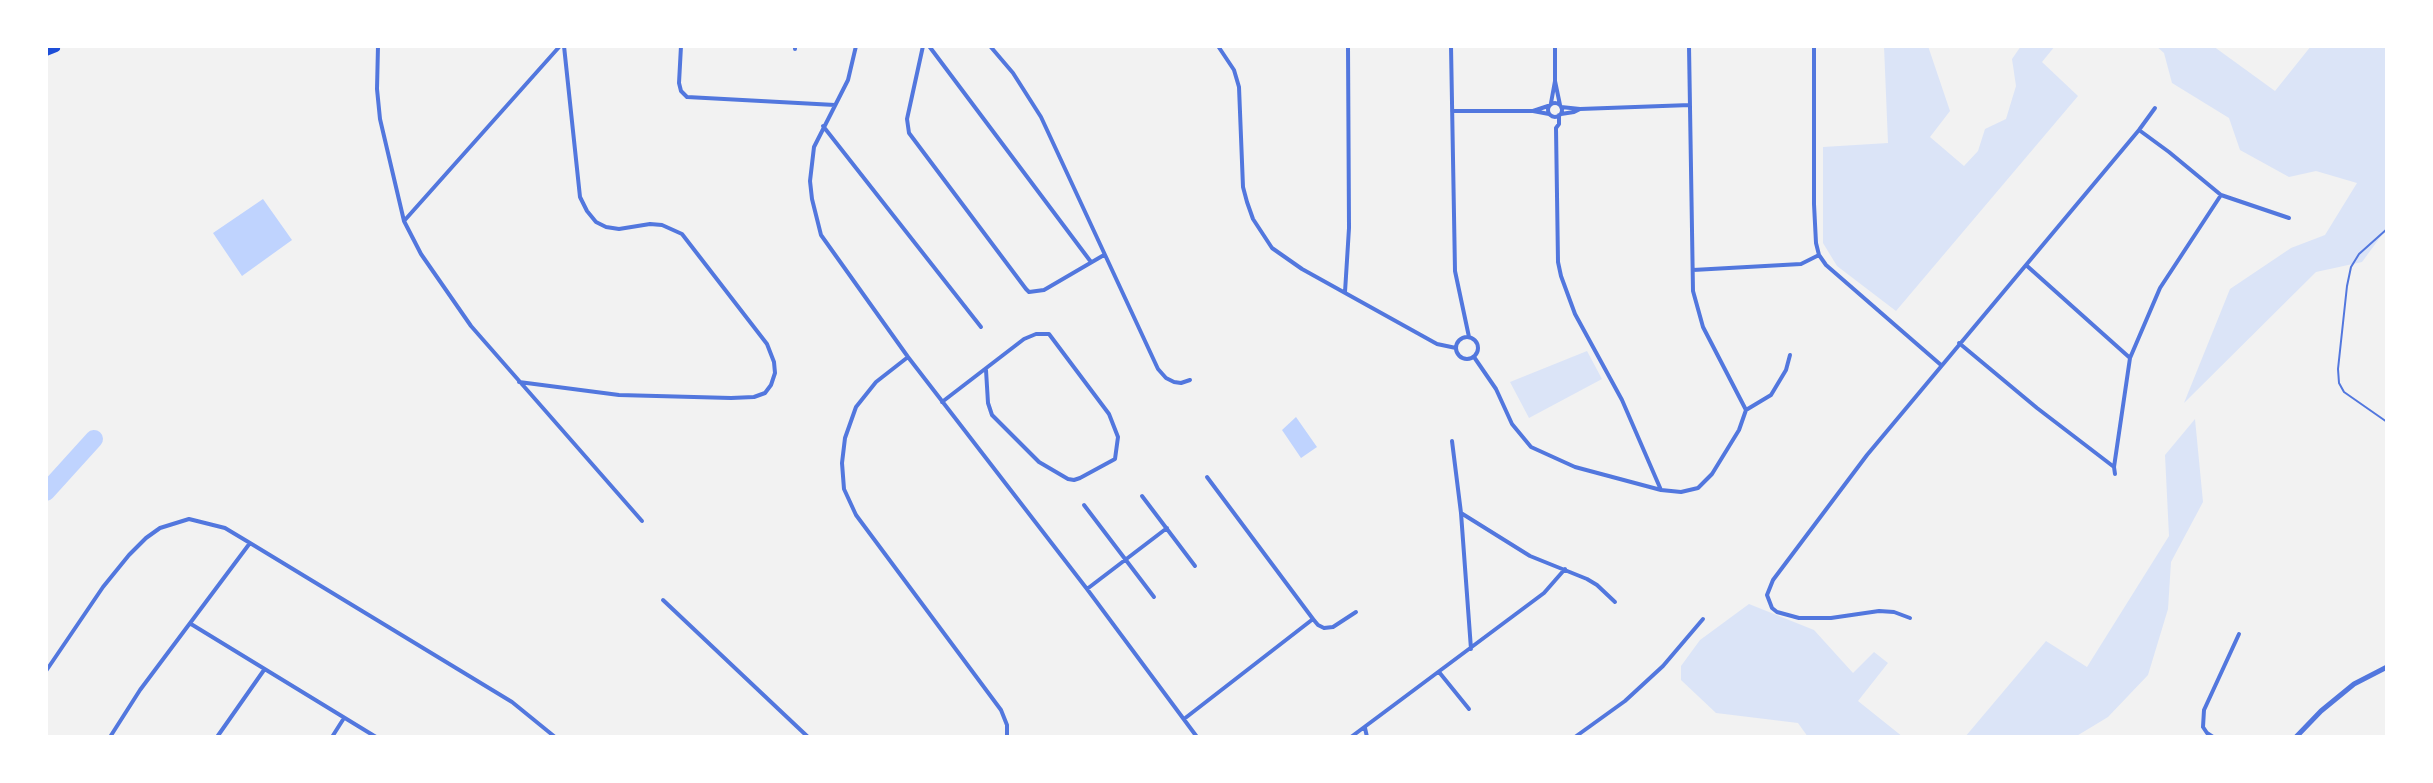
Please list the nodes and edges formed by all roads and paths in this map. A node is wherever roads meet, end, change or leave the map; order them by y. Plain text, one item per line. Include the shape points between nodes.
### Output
1 (378, 46) edge
2 (560, 46) edge
3 (564, 46) edge
4 (681, 46) edge
5 (856, 46) edge
6 (923, 46) edge
7 (929, 46) edge
8 (990, 46) edge
9 (1218, 46) edge
10 (1348, 46) edge
11 (1451, 46) edge
12 (1555, 46) edge
13 (1689, 46) edge
14 (1814, 46) edge
15 (56, 48) dead end
16 (46, 52) edge
17 (1555, 81) junction
18 (835, 105) junction
19 (1550, 105) junction
20 (1690, 105) junction
21 (1561, 106) junction
22 (2155, 108) dead end
23 (1580, 109) junction
24 (1452, 111) junction
25 (1533, 111) junction
26 (1550, 115) junction
27 (1560, 115) junction
28 (823, 126) junction
29 (1556, 128) junction
30 (2139, 130) junction
31 (2221, 196) junction
32 (2289, 218) dead end
33 (404, 221) junction
34 (2387, 229) edge
35 (1104, 255) junction
36 (1819, 255) junction
37 (1091, 262) junction
38 (2026, 265) junction
39 (1692, 270) junction
40 (1345, 292) junction
41 (980, 327) dead end
42 (1469, 337) junction
43 (1959, 343) junction
44 (1456, 348) junction
45 (1790, 355) dead end
46 (1474, 357) junction
47 (908, 358) junction
48 (2130, 358) junction
49 (1941, 365) junction
50 (986, 370) junction
51 (1190, 380) dead end
52 (519, 382) junction
53 (942, 402) junction
54 (1746, 410) junction
55 (2387, 422) edge
56 (1452, 441) dead end
57 (2114, 467) junction
58 (2115, 474) dead end
59 (1207, 477) dead end
60 (1661, 490) junction
61 (1142, 496) dead end
62 (1084, 505) dead end
63 (1461, 513) junction
64 (642, 522) dead end
65 (1167, 528) junction
66 (250, 543) junction
67 (1125, 559) junction
68 (1195, 566) dead end
69 (1565, 569) junction
70 (1087, 589) junction
71 (1154, 597) dead end
72 (663, 600) dead end
73 (1615, 602) dead end
74 (1356, 612) dead end
75 (1910, 618) dead end
76 (1312, 619) junction
77 (1703, 619) dead end
78 (191, 624) junction
79 (2239, 634) dead end
80 (1471, 649) junction
81 (2387, 667) edge
82 (264, 670) junction
83 (46, 672) edge
84 (1439, 672) junction
85 (1469, 709) dead end
86 (344, 718) junction
87 (1184, 719) junction
88 (1365, 728) junction
89 (110, 737) edge
90 (217, 737) edge
91 (332, 737) edge
92 (376, 737) edge
93 (555, 737) edge
94 (808, 737) edge
95 (1007, 737) edge
96 (1197, 737) edge
97 (1352, 737) edge
98 (1367, 737) edge
99 (1575, 737) edge
100 (2213, 737) edge
101 (2296, 737) edge

1 - 33 street via 380,118
2 - 33 street
3 - 52 street via 580,197 587,211 596,222 606,227 662,225 682,234 767,344 775,373 772,385 765,392 731,398 619,395
4 - 18 street via 679,83 681,91 688,97
5 - 18 street via 848,80
6 - 37 street via 907,119 909,133 1026,289 1029,292 1044,290
7 - 37 street
8 - 35 street via 1018,80 1040,117
9 - 40 street via 1234,70 1239,87 1243,186 1253,219 1268,243 1282,257
10 - 40 street via 1349,243
11 - 24 street
12 - 17 street
13 - 20 street
14 - 36 street via 1814,211
15 - 16 highway
17 - 19 street
17 - 21 street
18 - 28 street
19 - 21 street
19 - 25 street
19 - 26 street
20 - 23 street
20 - 39 street
21 - 23 street
21 - 27 street
22 - 30 street
23 - 27 street
24 - 25 street
24 - 42 street via 1455,271
25 - 26 street
26 - 27 street
26 - 29 street
27 - 29 street
28 - 41 street
28 - 47 street via 814,147 810,181 821,235
29 - 60 street via 1558,262 1565,290 1622,400
30 - 31 street
30 - 38 street
31 - 32 street
31 - 48 street via 2160,288
33 - 52 street via 438,280 471,326
34 - 55 lane via 2359,254 2351,267 2338,369 2339,383 2344,392
35 - 37 street
35 - 51 street via 1158,369 1174,382 1180,384
36 - 39 street via 1801,264
36 - 49 street via 1826,265
38 - 43 street
38 - 48 street
39 - 54 street via 1693,291 1703,327
40 - 44 street via 1437,344
42 - 44 street via 1460,340
42 - 46 street via 1478,345
43 - 49 street
43 - 57 street
44 - 46 street via 1462,358
45 - 54 street via 1786,370 1771,395
46 - 60 street via 1496,390 1512,424 1531,447 1574,467
47 - 53 street
47 - 95 street via 876,382 856,407 845,438 842,463 844,489 856,515 1001,710 1008,725
48 - 57 street
49 - 75 street via 1861,463 1773,580 1767,595 1777,612 1799,618 1831,618 1879,611
50 - 50 street via 992,414 1039,462 1074,480 1115,459 1118,438 1109,414 1050,334 1036,334 1024,339
50 - 53 street
52 - 64 street
53 - 70 street
54 - 60 street via 1739,430 1708,480 1691,491
56 - 63 street
57 - 58 street
59 - 76 street
61 - 65 street
62 - 67 street
63 - 69 street via 1530,556
63 - 80 street
65 - 67 street
65 - 68 street
66 - 78 street
66 - 83 street via 225,528 204,521 189,519 160,528 135,549 103,587
66 - 93 street via 512,702
67 - 70 street
67 - 71 street
69 - 73 street via 1597,585
69 - 80 street via 1544,593
70 - 87 street
72 - 94 street
74 - 76 street via 1333,627 1324,628
76 - 87 street
77 - 99 street via 1663,666 1625,701
78 - 82 street
78 - 89 street via 140,690
79 - 100 street via 2204,710 2204,727
80 - 84 street
81 - 101 street via 2354,684
82 - 86 street
82 - 90 street
84 - 85 street
84 - 88 street
86 - 91 street
86 - 92 street
87 - 96 street
88 - 97 street
88 - 98 street

